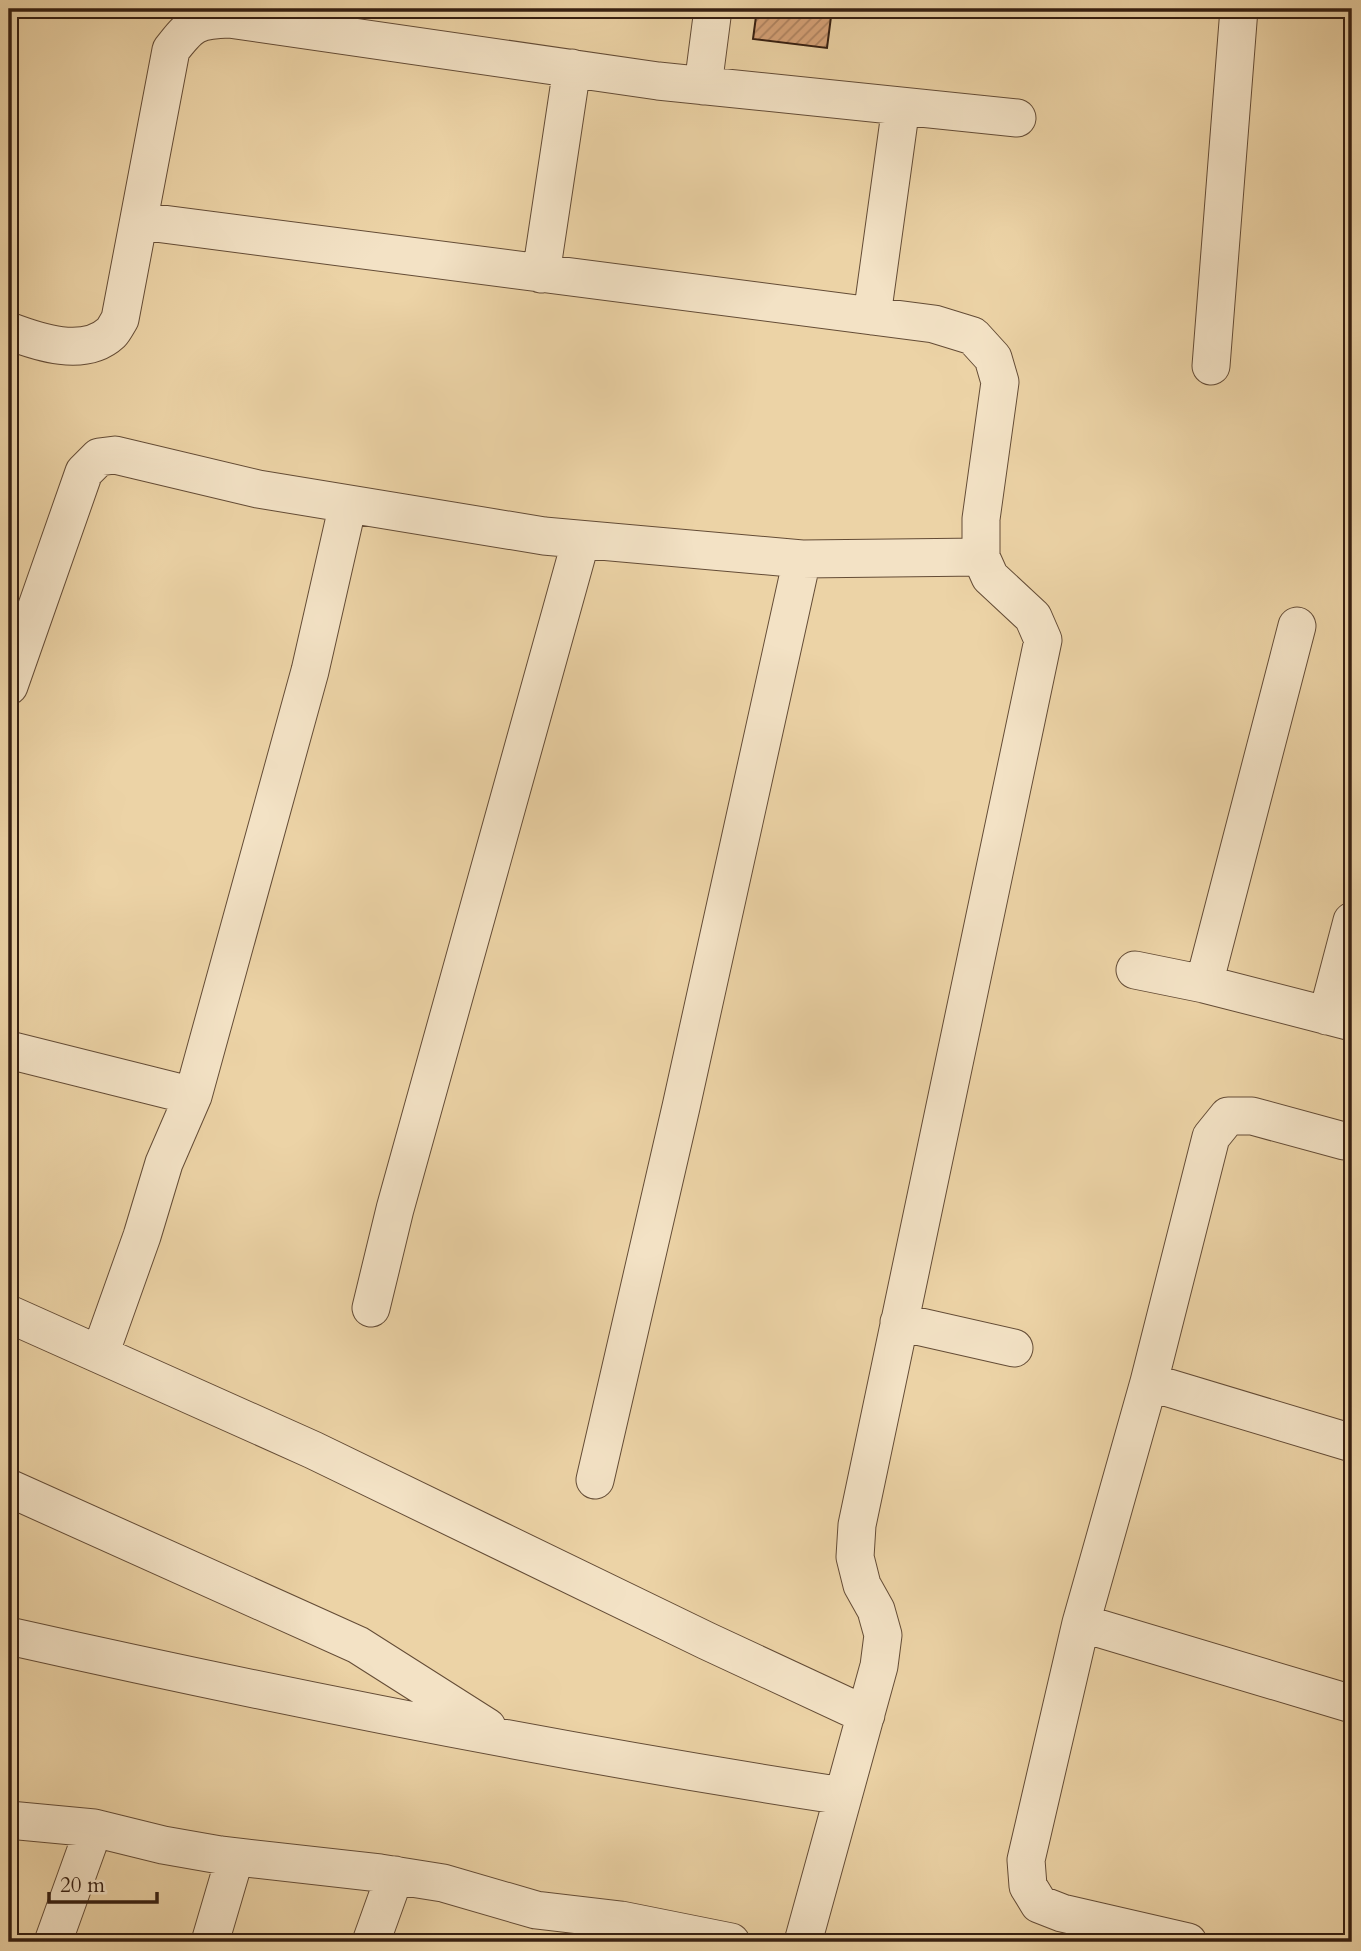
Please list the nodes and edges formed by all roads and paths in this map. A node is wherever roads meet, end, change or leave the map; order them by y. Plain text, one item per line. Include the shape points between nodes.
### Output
1 (713, 9) edge
2 (1239, 9) edge
3 (572, 68) junction
4 (703, 86) junction
5 (901, 106) junction
6 (1017, 118) dead end
7 (139, 221) junction
8 (541, 274) junction
9 (872, 316) junction
10 (9, 331) edge
11 (1211, 366) dead end
12 (348, 504) junction
13 (581, 540) junction
14 (981, 557) junction
15 (802, 559) junction
16 (1297, 626) dead end
17 (9, 686) edge
18 (1352, 921) edge
19 (1135, 970) dead end
20 (1204, 985) junction
21 (1339, 1019) edge
22 (9, 1050) edge
23 (193, 1096) junction
24 (1344, 1141) dead end
25 (372, 1308) dead end
26 (9, 1314) edge
27 (899, 1322) junction
28 (1014, 1349) dead end
29 (100, 1354) junction
30 (1149, 1382) junction
31 (1352, 1443) edge
32 (595, 1480) dead end
33 (9, 1488) edge
34 (1081, 1623) junction
35 (9, 1636) edge
36 (1352, 1704) edge
37 (866, 1716) junction
38 (502, 1738) junction
39 (843, 1796) junction
40 (9, 1820) edge
41 (94, 1828) junction
42 (235, 1857) junction
43 (395, 1875) junction
44 (53, 1942) edge
45 (210, 1942) edge
46 (371, 1942) edge
47 (731, 1942) edge
48 (803, 1942) edge
49 (1188, 1942) edge

1 - 4 street
2 - 11 street
3 - 4 street
3 - 7 street via 206,19 188,28 171,50
3 - 8 street
4 - 5 street
5 - 6 street
5 - 9 street
7 - 8 street
7 - 10 street via 120,319 111,333 92,344 72,347
8 - 9 street
9 - 14 street via 934,324 973,336 993,358 1000,382 983,505
12 - 13 street
12 - 17 street via 258,489 115,455 99,457 84,472
12 - 23 street via 310,671
13 - 15 street
13 - 25 street via 395,1209
14 - 15 street
14 - 27 street via 990,577 1033,617 1042,640
15 - 32 street
16 - 20 street
18 - 21 street
19 - 20 street
20 - 21 street
22 - 23 street
23 - 29 street via 164,1163
24 - 30 street via 1252,1116 1228,1116 1211,1137
26 - 29 street
27 - 28 street
27 - 37 street via 857,1525 855,1557 883,1635
29 - 37 street via 313,1450
30 - 31 street
30 - 34 street
33 - 38 street via 358,1645
34 - 36 street
34 - 49 street via 1026,1860 1028,1886 1039,1904 1062,1913
35 - 38 street
37 - 39 street
38 - 39 street
39 - 48 street
40 - 41 street
41 - 42 street
41 - 44 street
42 - 43 street
42 - 45 street
43 - 46 street
43 - 47 street via 443,1883 536,1910 621,1920

